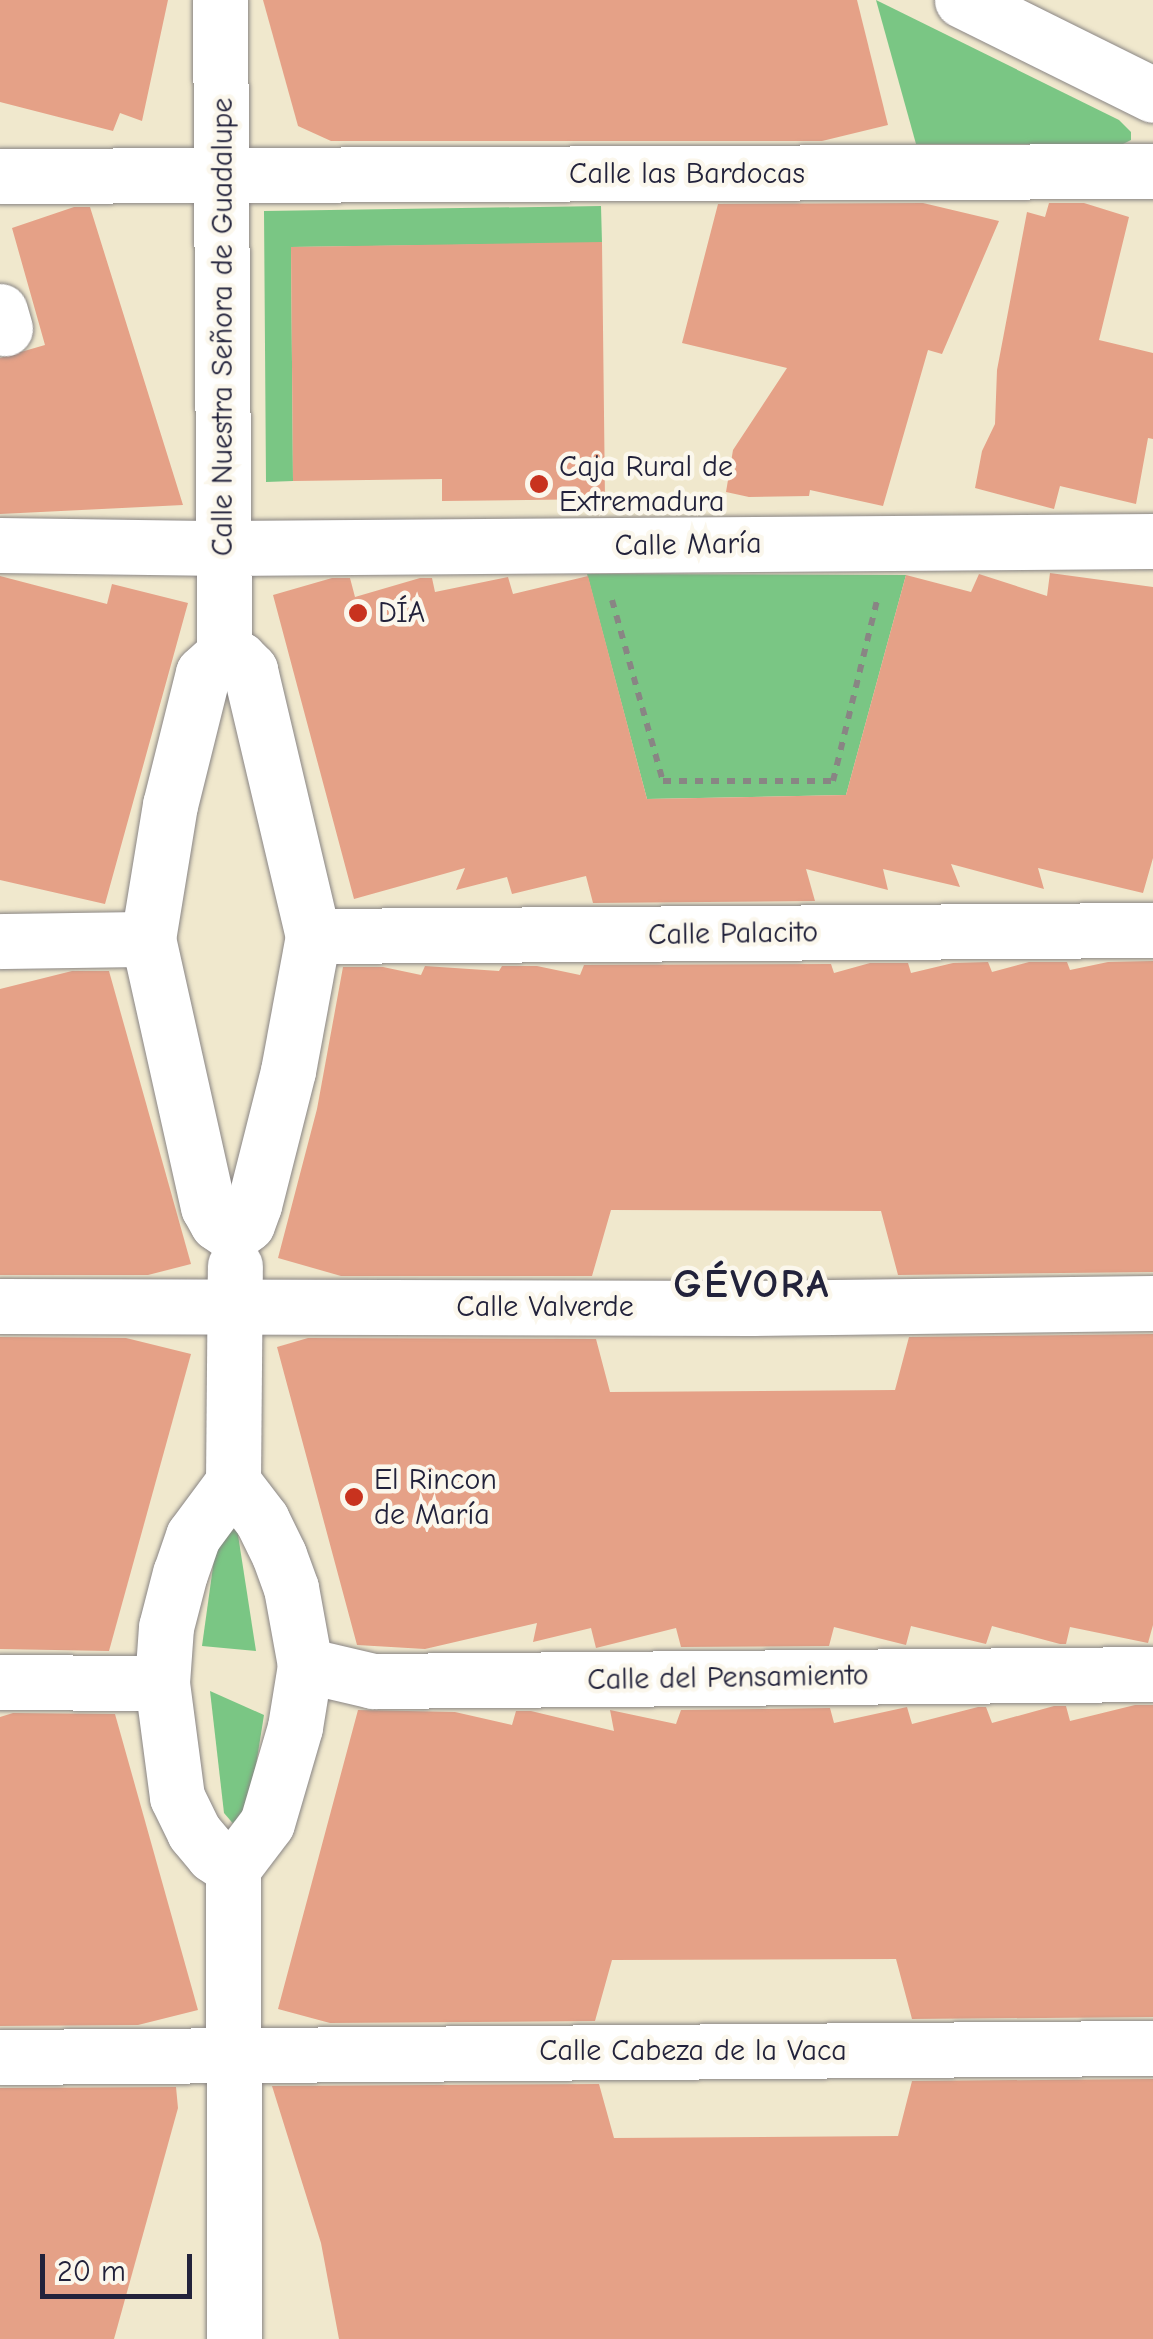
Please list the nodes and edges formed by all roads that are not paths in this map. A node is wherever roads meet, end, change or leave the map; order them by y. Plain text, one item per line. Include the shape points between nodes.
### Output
1 (220, 0) edge
2 (962, 0) edge
3 (1153, 96) edge
4 (1153, 171) edge
5 (0, 176) edge
6 (222, 178) junction
7 (1153, 541) edge
8 (0, 545) edge
9 (224, 548) junction
10 (224, 654) junction
11 (1153, 930) edge
12 (313, 936) junction
13 (148, 939) junction
14 (0, 941) edge
15 (233, 1234) junction
16 (1153, 1302) edge
17 (237, 1304) junction
18 (0, 1306) edge
19 (233, 1482) junction
20 (304, 1665) junction
21 (1153, 1674) edge
22 (0, 1682) edge
23 (162, 1683) junction
24 (234, 1868) junction
25 (1153, 2048) edge
26 (234, 2055) junction
27 (0, 2057) edge
28 (234, 2339) edge

1 - 6 street, Calle Nuestra Señora de Guadalupe
2 - 3 street
4 - 6 street, Calle las Bardocas
5 - 6 street, Calle las Bardocas
6 - 9 street, Calle Nuestra Señora de Guadalupe
7 - 9 street, Calle María
8 - 9 street, Calle María
9 - 10 street, Calle Nuestra Señora de Guadalupe
10 - 12 street via 250,670
10 - 13 street via 202,673 170,805
11 - 12 street, Calle Palacito
12 - 15 street via 254,1205 247,1224
13 - 14 street
13 - 15 street via 208,1207
15 - 17 street
16 - 17 street, Calle Valverde via 752,1308
17 - 18 street, Calle Valverde
17 - 19 street
19 - 20 street via 262,1520 292,1588
19 - 23 street via 194,1536 180,1573 166,1626
20 - 21 street, Calle del Pensamiento via 373,1681
20 - 24 street via 295,1727 267,1823
22 - 23 street
23 - 24 street via 177,1797 194,1832
24 - 26 street
25 - 26 street, Calle Cabeza de la Vaca
26 - 27 street, Calle Cabeza de la Vaca
26 - 28 street

